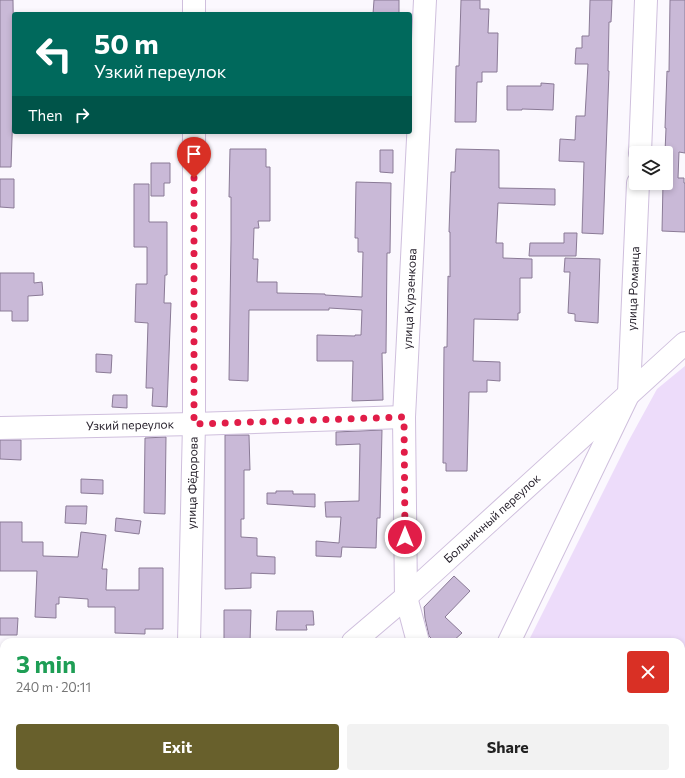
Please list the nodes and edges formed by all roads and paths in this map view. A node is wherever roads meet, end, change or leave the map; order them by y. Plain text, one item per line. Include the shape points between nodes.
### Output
1 (194, 0) edge
2 (425, 0) edge
3 (646, 0) edge
4 (194, 12) edge
5 (194, 134) edge
6 (640, 146) edge
7 (638, 190) edge
8 (685, 343) edge
9 (629, 393) junction
10 (404, 417) junction
11 (194, 424) junction
12 (0, 428) edge
13 (406, 597) junction
14 (189, 638) edge
15 (358, 638) edge
16 (417, 638) edge
17 (511, 638) edge

1 - 4 street
2 - 10 street, улица Курзенкова
3 - 6 street
5 - 11 street, улица Фёдорова
7 - 9 street, улица Романца
8 - 9 street, Больничный переулок
9 - 13 street, Больничный переулок
9 - 17 street
10 - 11 street, Узкий переулок
10 - 13 street, улица Курзенкова
11 - 12 street, Узкий переулок
11 - 14 street, улица Фёдорова
13 - 15 street, Больничный переулок
13 - 16 street, улица Курзенкова

